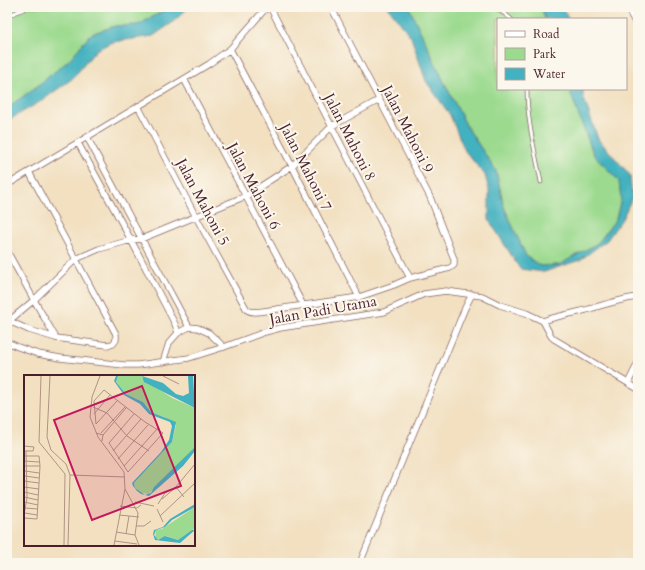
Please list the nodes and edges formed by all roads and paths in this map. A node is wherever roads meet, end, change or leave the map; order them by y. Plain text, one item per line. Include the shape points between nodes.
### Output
1 (26, 7) edge
2 (267, 7) edge
3 (270, 7) edge
4 (331, 7) edge
5 (493, 7) edge
6 (627, 7) edge
7 (7, 16) edge
8 (510, 18) edge
9 (638, 28) edge
10 (638, 36) edge
11 (638, 46) edge
12 (230, 49) junction
13 (184, 79) junction
14 (527, 90) edge
15 (379, 100) junction
16 (138, 106) junction
17 (332, 126) junction
18 (87, 137) junction
19 (78, 143) junction
20 (292, 166) junction
21 (29, 172) junction
22 (541, 182) dead end
23 (7, 185) edge
24 (246, 196) junction
25 (196, 217) junction
26 (141, 239) junction
27 (131, 240) junction
28 (7, 251) edge
29 (76, 259) junction
30 (410, 278) junction
31 (638, 293) edge
32 (472, 294) junction
33 (360, 297) junction
34 (635, 297) edge
35 (34, 300) junction
36 (303, 305) junction
37 (8, 321) edge
38 (543, 321) junction
39 (189, 327) junction
40 (178, 333) junction
41 (56, 338) junction
42 (7, 342) edge
43 (224, 347) junction
44 (163, 362) junction
45 (638, 363) edge
46 (628, 383) junction
47 (638, 388) edge
48 (360, 563) edge

1 - 7 lane
2 - 12 street
3 - 17 street, Jalan Mahoni 8
4 - 15 street, Jalan Mahoni 9
5 - 8 lane
6 - 9 street
10 - 11 street
12 - 13 street
12 - 20 street, Jalan Mahoni 7
13 - 16 street
13 - 24 street, Jalan Mahoni 6
14 - 22 lane via 529,126
15 - 17 street
15 - 30 street, Jalan Mahoni 9 via 430,197 454,259 454,265 450,268
16 - 18 street
16 - 25 street, Jalan Mahoni 5
17 - 20 street
17 - 30 street, Jalan Mahoni 8
18 - 19 street
18 - 26 street
19 - 21 street
19 - 27 street
20 - 24 street
20 - 33 street, Jalan Mahoni 7
21 - 23 street
21 - 29 street
24 - 25 street
24 - 36 street, Jalan Mahoni 6
25 - 26 street
25 - 36 street, Jalan Mahoni 5 via 246,310 253,312
26 - 27 street
26 - 39 street
27 - 29 street
27 - 40 street
28 - 35 street
29 - 35 street
29 - 41 street via 116,334 116,340 113,344 107,345
30 - 33 street
31 - 34 street
32 - 38 street, Jalan Padi Utama
32 - 43 street, Jalan Padi Utama via 446,291 424,294 384,312 280,328
32 - 48 street
33 - 36 street
34 - 38 street
35 - 37 street
35 - 41 street
37 - 41 street
38 - 46 street via 554,339
39 - 40 street
39 - 43 street via 209,333
40 - 44 street via 169,343
42 - 44 street, Jalan Padi Utama via 38,354 82,361 138,366
43 - 44 street, Jalan Padi Utama via 189,358
45 - 46 street
46 - 47 street

